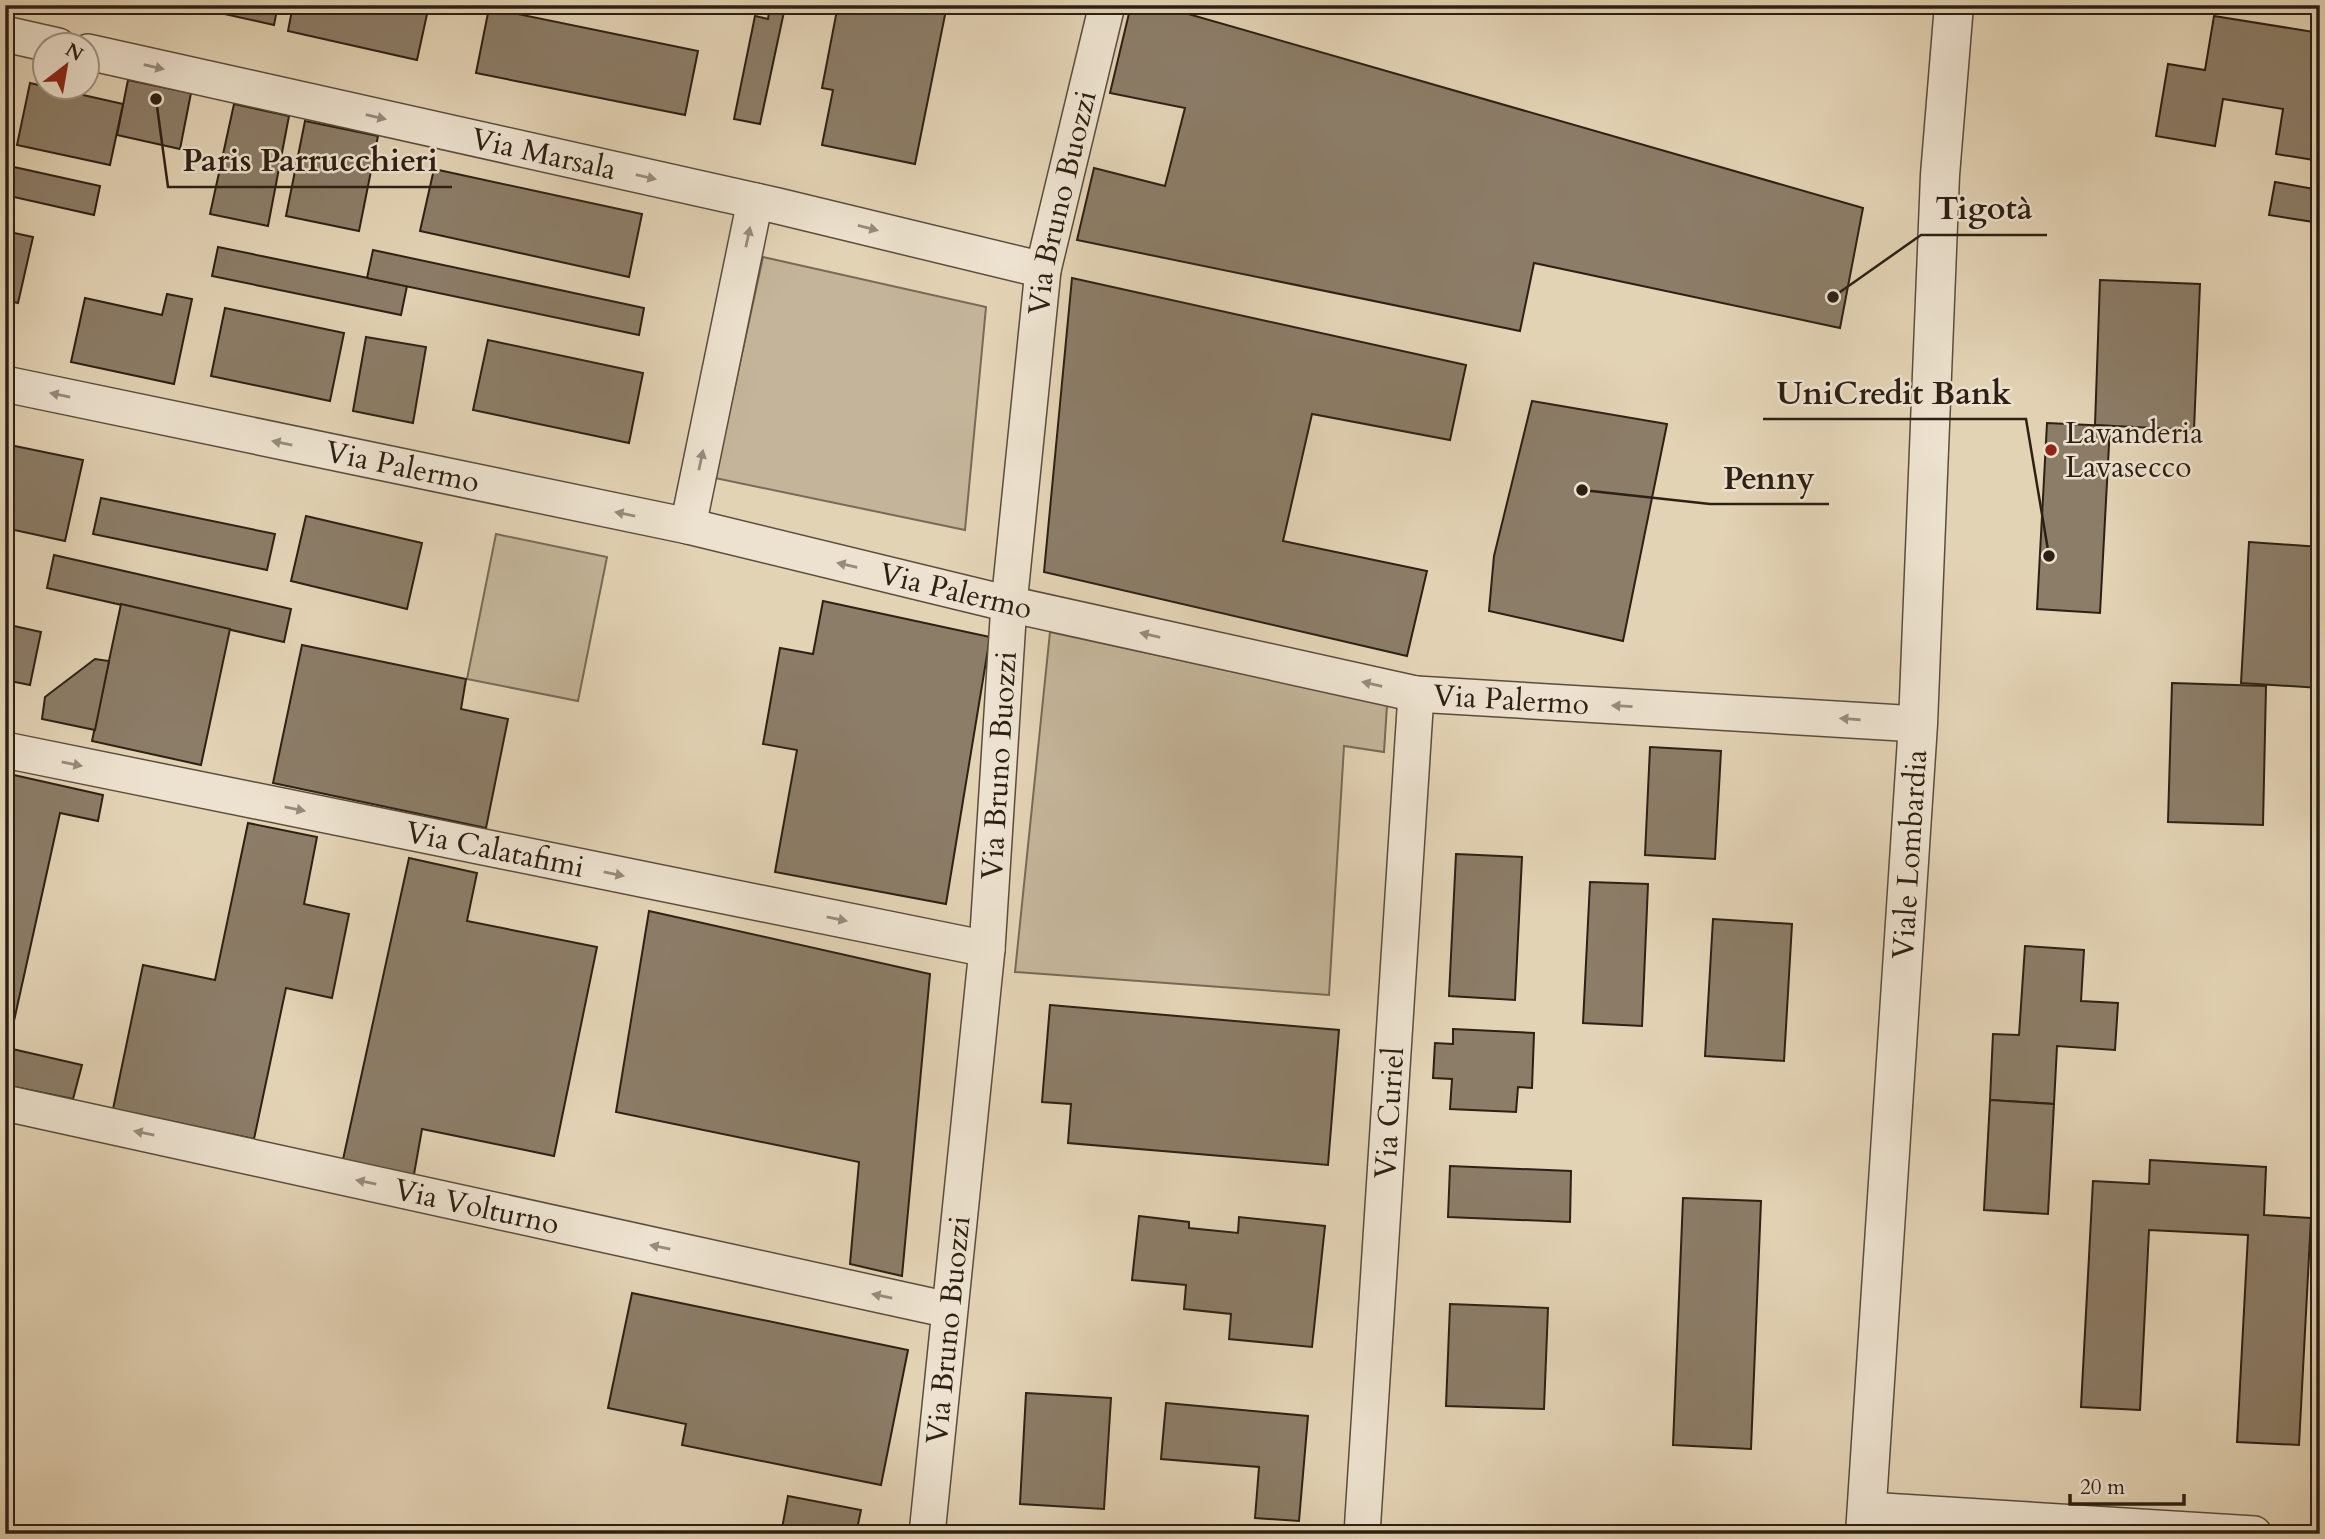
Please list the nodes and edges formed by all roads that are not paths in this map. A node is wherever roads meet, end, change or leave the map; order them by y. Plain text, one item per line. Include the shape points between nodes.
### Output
1 (1107, 5) edge
2 (1954, 5) edge
3 (5, 34) edge
4 (32, 40) edge
5 (102, 55) edge
6 (755, 201) junction
7 (1043, 270) junction
8 (5, 384) edge
9 (688, 526) junction
10 (1009, 604) junction
11 (1416, 694) junction
12 (1918, 724) junction
13 (5, 750) edge
14 (987, 949) junction
15 (5, 1103) edge
16 (948, 1310) junction
17 (1866, 1522) edge
18 (927, 1534) edge
19 (1362, 1534) edge
20 (2254, 1534) edge

1 - 7 street, Via Bruno Buozzi
2 - 12 street, Viale Lombardia via 1940,175
3 - 4 street
5 -> 6 street, Via Marsala
6 -> 7 street, Via Marsala
9 -> 6 street
7 - 10 street, Via Bruno Buozzi
9 -> 8 street, Via Palermo
10 -> 9 street, Via Palermo
11 -> 10 street, Via Palermo
10 - 14 street, Via Bruno Buozzi
12 -> 11 street, Via Palermo
11 - 19 street, Via Curiel
12 - 17 street, Viale Lombardia
13 -> 14 street, Via Calatafimi
14 - 16 street, Via Bruno Buozzi
16 -> 15 street, Via Volturno
16 - 18 street, Via Bruno Buozzi
17 - 20 street

